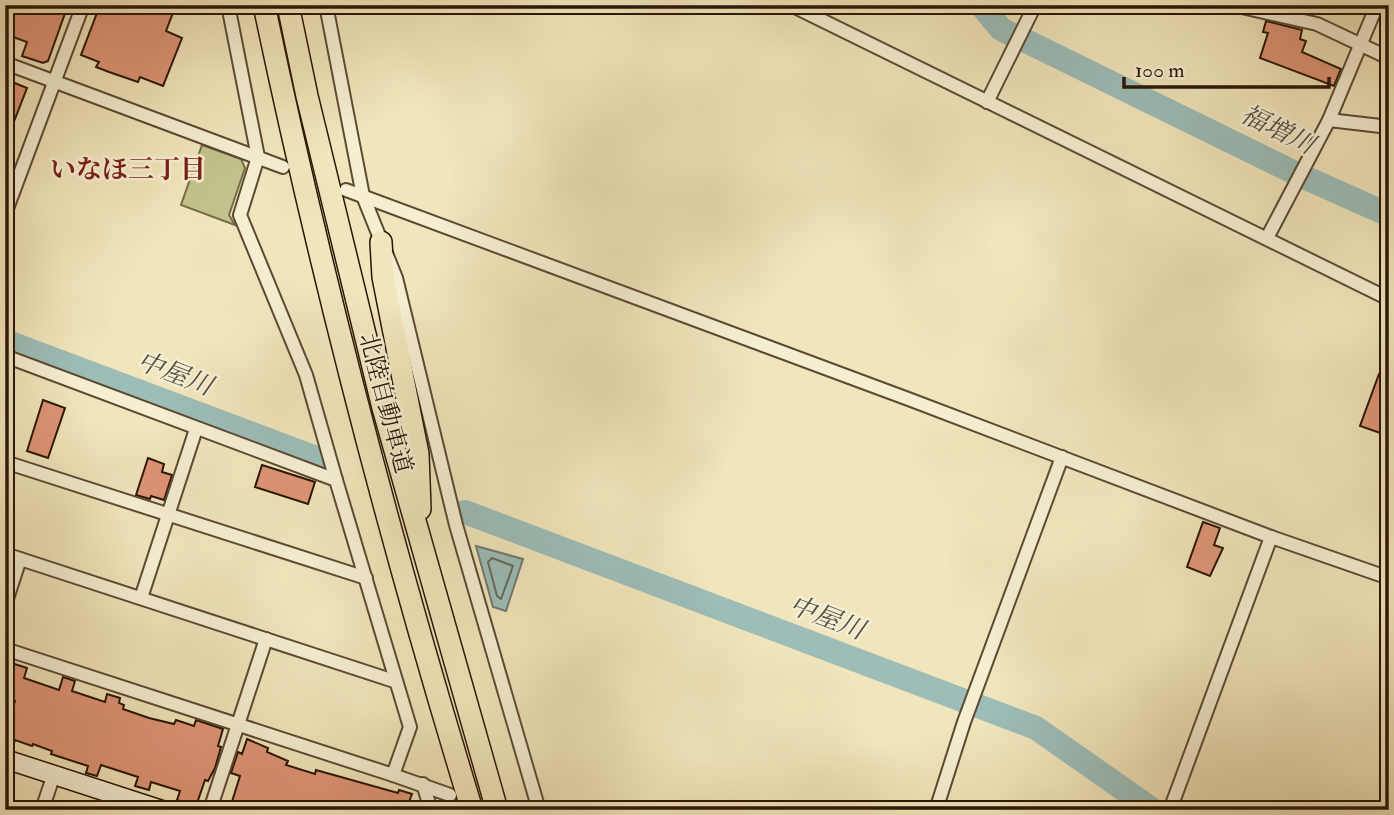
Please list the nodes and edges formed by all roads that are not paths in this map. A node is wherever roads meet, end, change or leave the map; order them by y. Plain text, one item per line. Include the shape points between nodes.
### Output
1 (83, 5) edge
2 (228, 5) edge
3 (264, 5) edge
4 (288, 5) edge
5 (296, 5) edge
6 (326, 5) edge
7 (791, 5) edge
8 (1035, 5) edge
9 (1233, 5) edge
10 (1377, 5) edge
11 (1283, 11) edge
12 (1361, 46) junction
13 (1389, 58) edge
14 (5, 63) edge
15 (55, 81) junction
16 (987, 102) junction
17 (1329, 120) junction
18 (1389, 127) edge
19 (258, 158) junction
20 (283, 167) dead end
21 (346, 190) dead end
22 (363, 196) junction
23 (5, 214) edge
24 (1267, 238) junction
25 (381, 242) junction
26 (347, 265) junction
27 (1389, 299) edge
28 (5, 356) edge
29 (196, 429) junction
30 (1062, 457) junction
31 (5, 462) edge
32 (336, 480) junction
33 (168, 515) junction
34 (1271, 537) junction
35 (421, 550) junction
36 (5, 554) edge
37 (20, 559) junction
38 (366, 578) junction
39 (1389, 578) edge
40 (141, 598) junction
41 (5, 605) edge
42 (266, 639) junction
43 (5, 649) edge
44 (394, 681) junction
45 (239, 724) junction
46 (5, 759) edge
47 (54, 774) junction
48 (393, 775) junction
49 (422, 784) junction
50 (450, 795) dead end
51 (43, 810) edge
52 (162, 810) edge
53 (211, 810) edge
54 (430, 810) edge
55 (472, 810) edge
56 (497, 810) edge
57 (539, 810) edge
58 (936, 810) edge
59 (1170, 810) edge

1 - 15 street
2 - 19 street
3 - 55 highway, 北陸自動車道 via 360,412
4 - 26 highway, 北陸自動車道
5 - 26 highway via 339,204
6 - 22 street
7 - 16 street
8 - 16 street
9 - 11 street
10 - 12 street
11 - 12 street
12 - 13 street
12 - 17 street
14 - 15 street
15 - 19 street
15 - 23 street
16 - 24 street
17 - 18 street
17 - 24 street
19 - 20 street
19 - 32 street via 240,215 306,374
21 - 22 street
22 - 25 street
22 - 30 street
24 - 27 street
25 - 35 highway via 383,277 418,454
25 - 57 street via 396,278 456,525
26 - 35 highway, 北陸自動車道
28 - 29 street
29 - 32 street
29 - 33 street
30 - 34 street
30 - 58 street
31 - 33 street
32 - 38 street
33 - 38 street
33 - 40 street
34 - 39 street
34 - 59 street
35 - 56 highway, 北陸自動車道
36 - 37 street
37 - 40 street
37 - 41 street
38 - 44 street
40 - 42 street
42 - 44 street
42 - 45 street
43 - 45 street
44 - 48 street via 410,727
45 - 48 street
45 - 53 street
46 - 47 street
47 - 51 street
47 - 52 street
48 - 49 street
49 - 50 street
49 - 54 street

